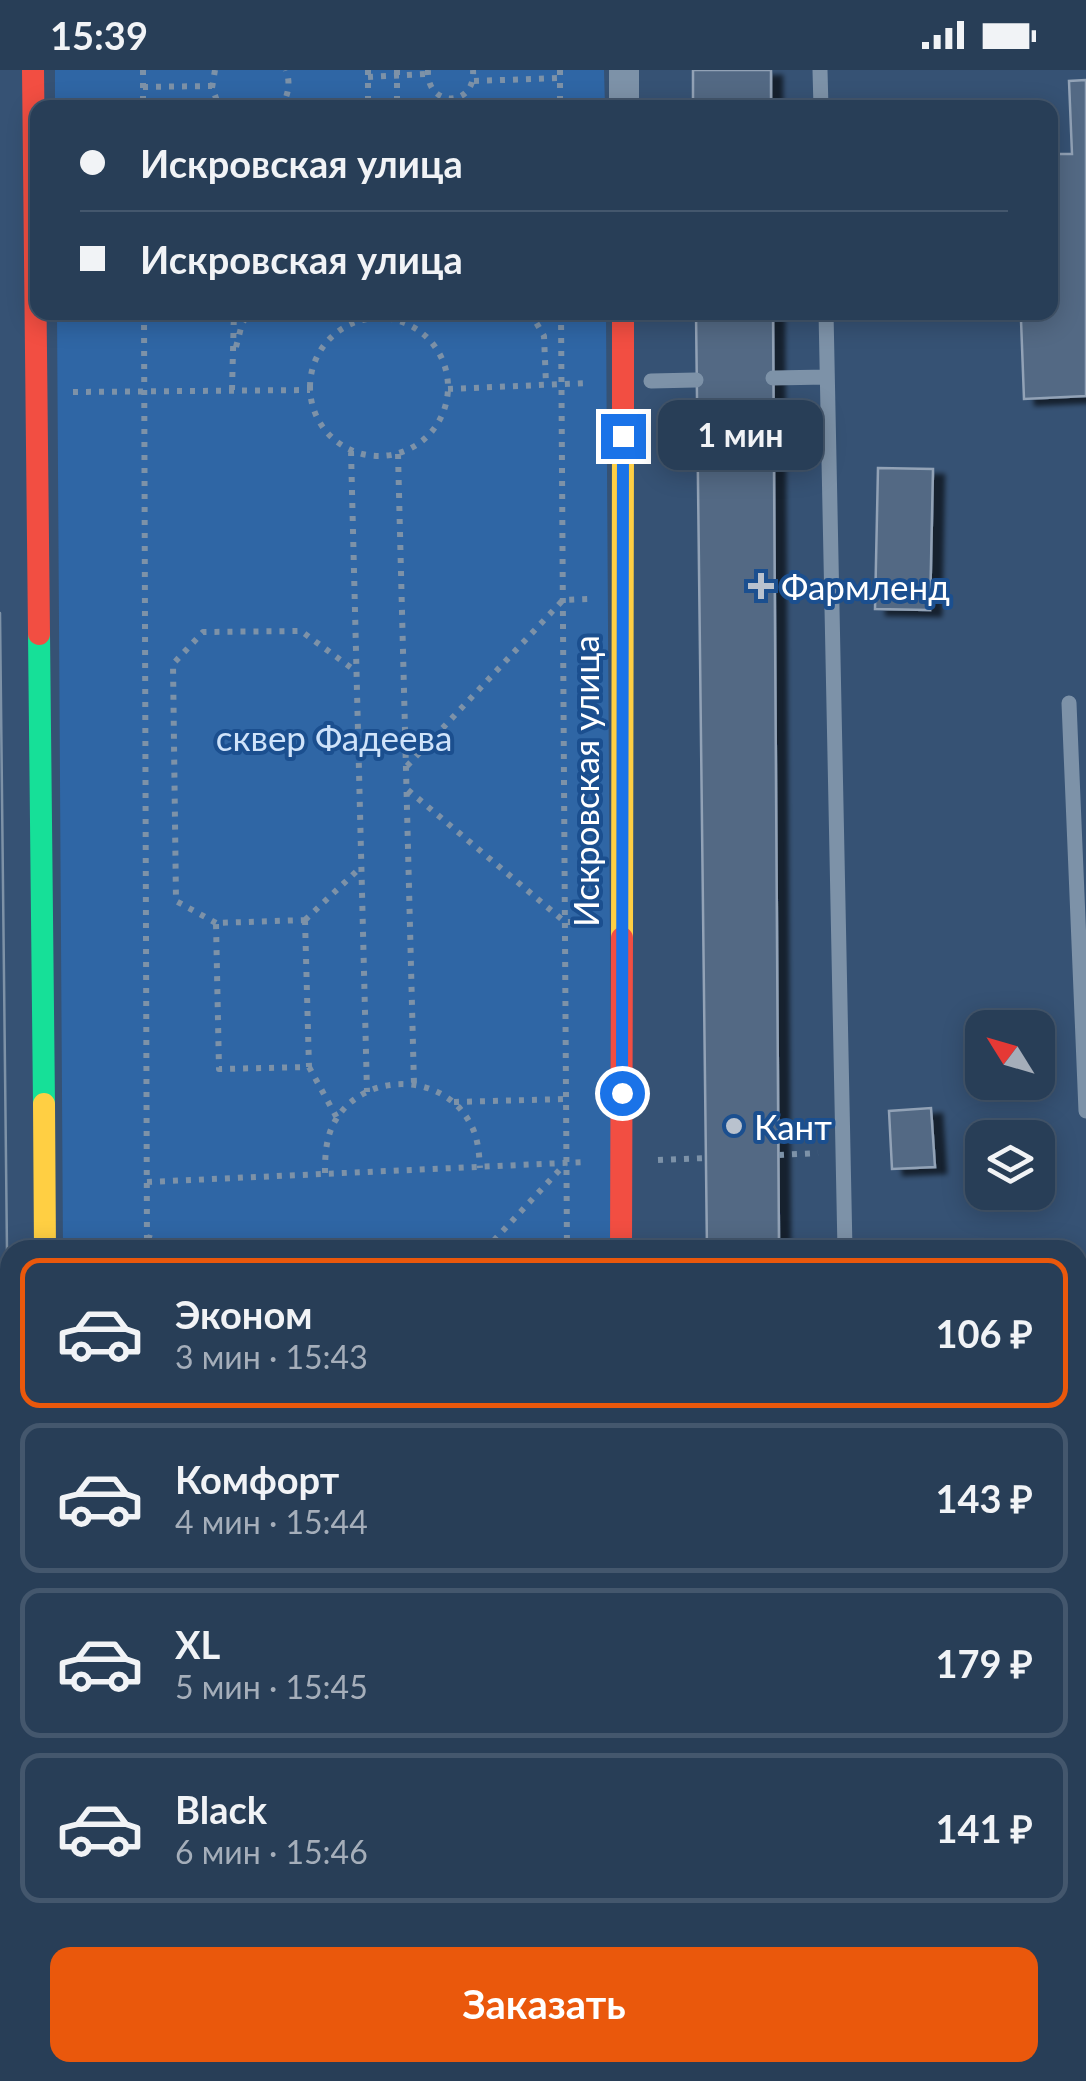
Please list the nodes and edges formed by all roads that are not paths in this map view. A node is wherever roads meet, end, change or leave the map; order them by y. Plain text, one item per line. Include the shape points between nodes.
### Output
1 (33, 70) edge
2 (624, 70) edge
3 (820, 70) edge
4 (33, 100) edge
5 (624, 100) edge
6 (821, 100) edge
7 (36, 320) edge
8 (623, 320) edge
9 (826, 320) edge
10 (827, 377) junction
11 (773, 378) dead end
12 (696, 380) dead end
13 (651, 381) dead end
14 (1069, 703) dead end
15 (1086, 1111) edge
16 (46, 1240) edge
17 (621, 1240) edge
18 (845, 1240) edge

1 - 4 main road
2 - 5 street
3 - 6 lane
7 - 16 main road
8 - 17 main road, Искровская улица
9 - 10 lane
10 - 11 lane
10 - 18 lane
12 - 13 lane
14 - 15 lane

